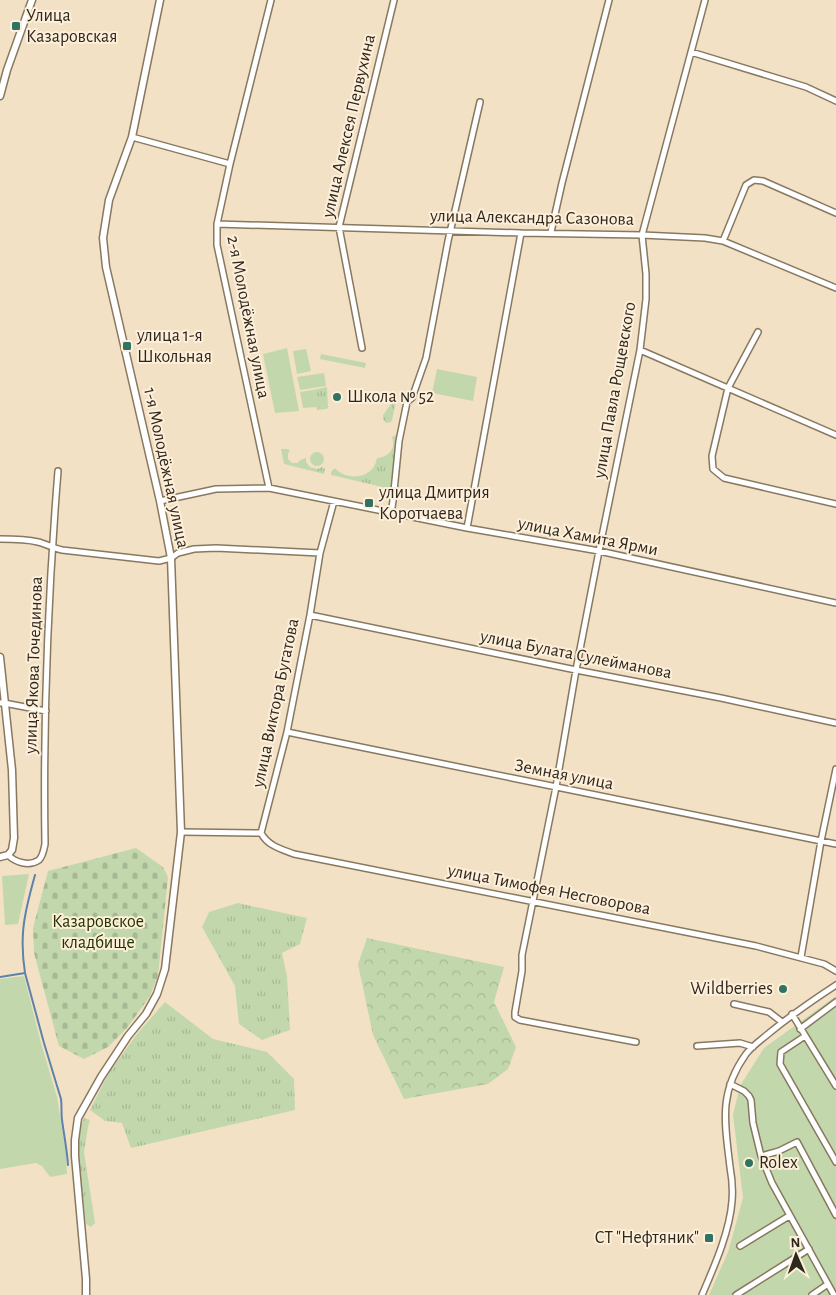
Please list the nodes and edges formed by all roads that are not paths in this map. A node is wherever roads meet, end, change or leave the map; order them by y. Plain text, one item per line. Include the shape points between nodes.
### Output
1 (32, 0) edge
2 (160, 0) edge
3 (270, 0) edge
4 (394, 0) edge
5 (609, 0) edge
6 (705, 0) edge
7 (691, 52) junction
8 (0, 96) edge
9 (836, 101) edge
10 (480, 102) dead end
11 (132, 137) junction
12 (230, 164) junction
13 (836, 213) edge
14 (217, 224) junction
15 (339, 227) junction
16 (451, 230) junction
17 (551, 232) junction
18 (521, 233) junction
19 (642, 234) junction
20 (723, 241) junction
21 (836, 288) edge
22 (758, 332) dead end
23 (362, 348) dead end
24 (640, 350) junction
25 (728, 388) junction
26 (836, 435) edge
27 (58, 471) dead end
28 (269, 488) junction
29 (160, 501) junction
30 (334, 501) junction
31 (836, 504) edge
32 (391, 513) junction
33 (467, 528) junction
34 (0, 539) edge
35 (52, 548) junction
36 (599, 551) junction
37 (320, 554) junction
38 (171, 558) junction
39 (836, 603) edge
40 (310, 615) junction
41 (0, 657) edge
42 (576, 670) junction
43 (2, 703) edge
44 (46, 711) junction
45 (836, 723) edge
46 (287, 732) junction
47 (836, 769) edge
48 (556, 787) junction
49 (181, 832) junction
50 (261, 833) junction
51 (821, 841) junction
52 (836, 844) edge
53 (8, 854) junction
54 (0, 857) edge
55 (533, 901) junction
56 (801, 957) junction
57 (836, 970) edge
58 (836, 985) edge
59 (836, 1002) edge
60 (734, 1004) dead end
61 (792, 1014) junction
62 (782, 1022) junction
63 (800, 1029) junction
64 (805, 1036) junction
65 (636, 1042) dead end
66 (697, 1046) dead end
67 (753, 1047) junction
68 (730, 1084) junction
69 (836, 1086) edge
70 (761, 1156) junction
71 (836, 1162) edge
72 (836, 1215) edge
73 (789, 1216) junction
74 (740, 1246) dead end
75 (809, 1249) junction
76 (828, 1284) junction
77 (86, 1295) edge
78 (702, 1295) edge
79 (736, 1295) edge
80 (812, 1295) edge
81 (834, 1295) edge

1 - 8 street
2 - 11 street, 1-я Молодёжная улица
3 - 12 street, 2-я Молодёжная улица
4 - 15 street, улица Алексея Первухина
5 - 17 street
6 - 7 street, улица Павла Рощевского
7 - 9 street via 806,87
7 - 19 street, улица Павла Рощевского
10 - 16 street
11 - 12 street
11 - 29 street, 1-я Молодёжная улица via 110,200 103,238 106,267
12 - 14 street, 2-я Молодёжная улица
13 - 20 street via 754,180 746,184
14 - 15 street, улица Александра Сазонова
14 - 28 street, 2-я Молодёжная улица via 217,245
15 - 16 street, улица Александра Сазонова
15 - 23 street, улица Алексея Первухина
16 - 18 street, улица Александра Сазонова
16 - 32 street via 426,358 412,398 407,402
17 - 18 street, улица Александра Сазонова
17 - 19 street, улица Александра Сазонова
18 - 33 street
19 - 20 street, улица Александра Сазонова
19 - 24 street, улица Павла Рощевского via 646,299
20 - 21 street, улица Александра Сазонова
22 - 25 street
24 - 25 street
24 - 36 street, улица Павла Рощевского
25 - 26 street
25 - 31 street via 712,456 713,469 724,478
27 - 35 street, улица Якова Точединова
28 - 29 street via 216,489
28 - 30 street
29 - 38 street, 1-я Молодёжная улица
30 - 32 street, улица Хамита Ярми
30 - 37 street, улица Виктора Бугатова
32 - 33 street, улица Хамита Ярми
33 - 36 street, улица Хамита Ярми
34 - 35 street via 38,542
35 - 38 street via 159,561
35 - 44 street, улица Якова Точединова
36 - 39 street, улица Хамита Ярми
36 - 42 street, улица Павла Рощевского
37 - 38 street via 216,548 194,549
37 - 40 street, улица Виктора Бугатова
38 - 49 street, 1-я Молодёжная улица
40 - 42 street, улица Булата Сулейманова
40 - 46 street, улица Виктора Бугатова
41 - 43 street
42 - 45 street, улица Булата Сулейманова
42 - 48 street, улица Павла Рощевского
43 - 44 street
43 - 53 street via 12,770 14,838
44 - 53 street, улица Якова Точединова via 43,854 40,859 22,863
46 - 48 street, Земная улица
46 - 50 street, улица Виктора Бугатова
47 - 51 street
48 - 51 street, Земная улица
48 - 55 street, улица Павла Рощевского
49 - 50 street
49 - 77 street, 1-я Молодёжная улица via 165,969 157,994 101,1077 78,1118 75,1156
50 - 55 street, улица Тимофея Несговорова via 275,847 294,854
51 - 52 street, Земная улица
51 - 56 street
53 - 54 street
55 - 56 street, улица Тимофея Несговорова
55 - 65 street, улица Павла Рощевского via 522,955 515,1017
56 - 57 street, улица Тимофея Несговорова
58 - 61 street
59 - 63 street
60 - 62 street via 769,1012
61 - 62 street
61 - 63 street
62 - 67 street
63 - 64 street
64 - 69 street
64 - 71 street via 781,1052 780,1064
66 - 67 street via 740,1043
67 - 68 street
68 - 70 street via 744,1091 751,1100
68 - 78 street via 725,1108 733,1192 731,1213
70 - 72 street via 797,1142
70 - 73 street
73 - 74 street
73 - 75 street
75 - 76 street
75 - 79 street
76 - 80 street
76 - 81 street

